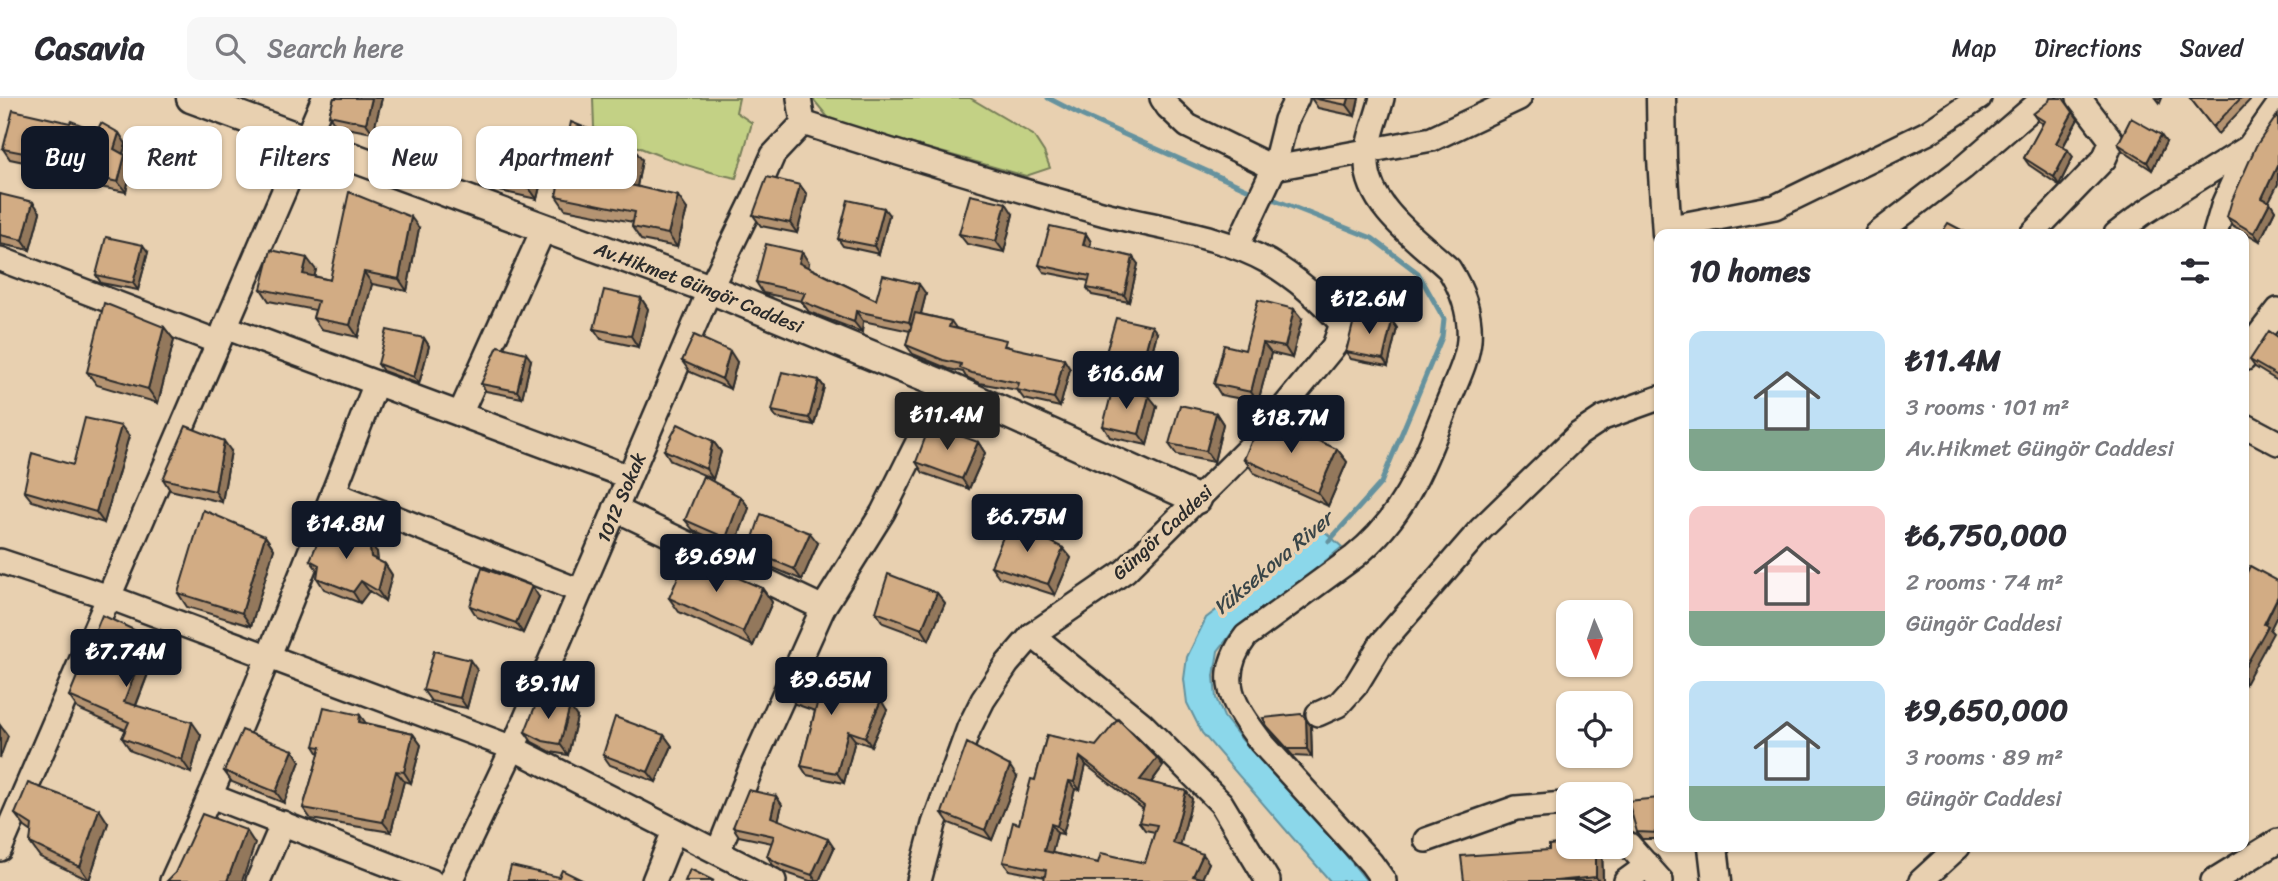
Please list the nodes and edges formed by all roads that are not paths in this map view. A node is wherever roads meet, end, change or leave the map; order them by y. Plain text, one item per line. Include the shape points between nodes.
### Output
1 (191, 98) edge
2 (324, 98) edge
3 (799, 98) edge
4 (1162, 98) edge
5 (1297, 98) edge
6 (1382, 98) edge
7 (1519, 98) edge
8 (1661, 98) edge
9 (1979, 98) edge
10 (2044, 98) edge
11 (2079, 98) edge
12 (2278, 106) edge
13 (803, 123) junction
14 (265, 126) edge
15 (312, 126) edge
16 (2249, 147) junction
17 (1368, 150) junction
18 (354, 159) edge
19 (1274, 168) junction
20 (284, 189) edge
21 (544, 228) junction
22 (1666, 229) edge
23 (1675, 229) edge
24 (1884, 229) edge
25 (2037, 229) edge
26 (2123, 229) edge
27 (2216, 229) edge
28 (1237, 247) junction
29 (0, 258) edge
30 (710, 289) junction
31 (2278, 310) edge
32 (222, 335) junction
33 (2249, 348) edge
34 (376, 383) junction
35 (946, 386) junction
36 (1654, 400) edge
37 (460, 415) junction
38 (2249, 428) edge
39 (2278, 443) edge
40 (629, 477) junction
41 (333, 493) junction
42 (1197, 499) junction
43 (615, 509) junction
44 (0, 562) edge
45 (580, 591) junction
46 (109, 597) junction
47 (823, 608) junction
48 (1032, 635) junction
49 (270, 657) junction
50 (1318, 714) dead end
51 (513, 748) junction
52 (211, 796) junction
53 (1556, 805) edge
54 (283, 823) junction
55 (674, 831) junction
56 (1426, 840) dead end
57 (2278, 841) edge
58 (0, 849) edge
59 (1633, 850) edge
60 (718, 852) junction
61 (1714, 852) edge
62 (1953, 852) edge
63 (1654, 873) edge
64 (172, 881) edge
65 (258, 881) edge
66 (431, 881) edge
67 (450, 881) edge
68 (654, 881) edge
69 (774, 881) edge
70 (919, 881) edge
71 (1268, 881) edge
72 (1384, 881) edge
73 (1626, 881) edge
74 (1717, 881) edge
75 (1921, 881) edge
76 (2213, 881) edge

1 - 14 main road, Av.Hikmet Güngör Caddesi
2 - 15 street
3 - 13 street
4 - 19 street via 1188,126
5 - 19 street via 1286,120
6 - 17 street
7 - 17 street via 1432,139
8 - 22 main road
9 - 23 street via 1927,133 1775,207
10 - 24 street
11 - 25 street via 2112,141 2104,159
12 - 16 street
13 - 28 street, Güngör Caddesi via 1094,211
13 - 30 street, 1012 Sokak via 773,155
16 - 26 street
16 - 27 street
17 - 19 street
17 - 72 street via 1367,170 1377,198 1457,281 1469,324 1467,355 1414,485 1394,517 1354,557 1246,636 1234,655 1230,676 1233,700 1261,742
18 - 21 main road, Av.Hikmet Güngör Caddesi
19 - 28 street
20 - 32 street
21 - 30 main road, Av.Hikmet Güngör Caddesi
21 - 37 street
28 - 42 street, Güngör Caddesi via 1280,270 1319,299 1342,324 1334,346 1257,440
29 - 32 street
30 - 35 main road, Av.Hikmet Güngör Caddesi
30 - 40 street, 1012 Sokak
31 - 33 street
32 - 34 street
32 - 46 street
34 - 37 street
34 - 41 street
35 - 42 main road, Av.Hikmet Güngör Caddesi
35 - 47 street via 883,512
36 - 50 street via 1603,418 1578,434 1481,529 1381,644 1338,705
37 - 40 street
38 - 39 street
40 - 43 street, 1012 Sokak
41 - 45 street
41 - 49 street
42 - 48 street, Güngör Caddesi via 1125,571
43 - 45 street, 1012 Sokak
43 - 47 street
44 - 46 street
45 - 51 street, 1012 Sokak
46 - 49 street
46 - 58 street
47 - 60 street
48 - 70 street, Güngör Caddesi via 1007,664 969,727
48 - 71 street via 1141,723 1221,803
49 - 51 street
49 - 52 street
51 - 55 street
51 - 67 street, 1012 Sokak
52 - 54 street
52 - 64 street
53 - 56 street via 1516,808
54 - 65 street
54 - 66 street
55 - 60 street
55 - 68 street
57 - 76 street
59 - 63 street
60 - 69 street
61 - 74 main road
62 - 75 street
63 - 73 street

